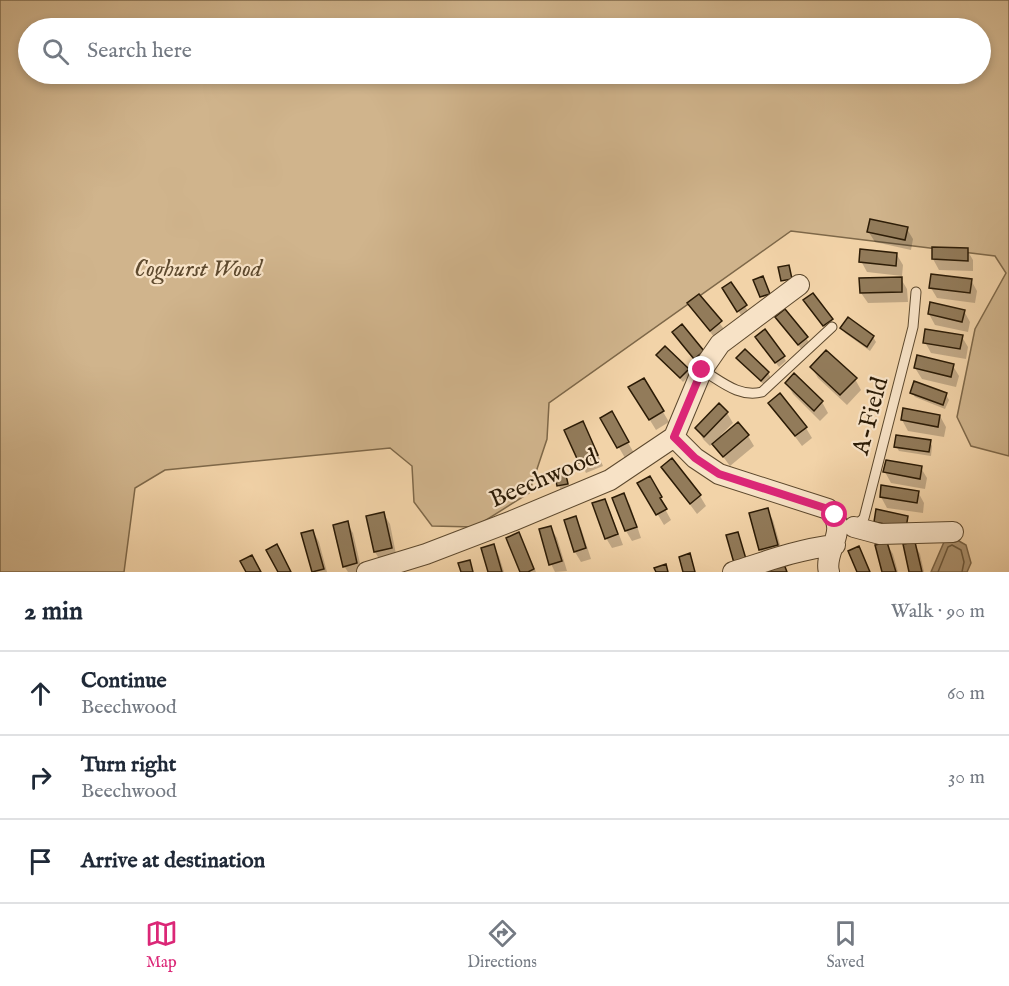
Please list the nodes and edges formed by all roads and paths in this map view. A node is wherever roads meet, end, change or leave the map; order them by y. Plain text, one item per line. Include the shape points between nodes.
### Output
1 (799, 285) dead end
2 (916, 292) dead end
3 (832, 327) dead end
4 (702, 370) junction
5 (674, 437) junction
6 (953, 532) dead end
7 (842, 533) junction
8 (367, 572) edge
9 (733, 572) edge
10 (829, 572) edge

1 - 4 street via 720,344
2 - 7 lane, A-Field via 913,327 864,518
3 - 4 lane via 762,392 738,392
4 - 5 street
5 - 7 street via 719,474 828,509 835,515
5 - 8 street, Beechwood via 610,480 426,554
6 - 7 street
7 - 9 street via 818,547
7 - 10 street via 827,559

